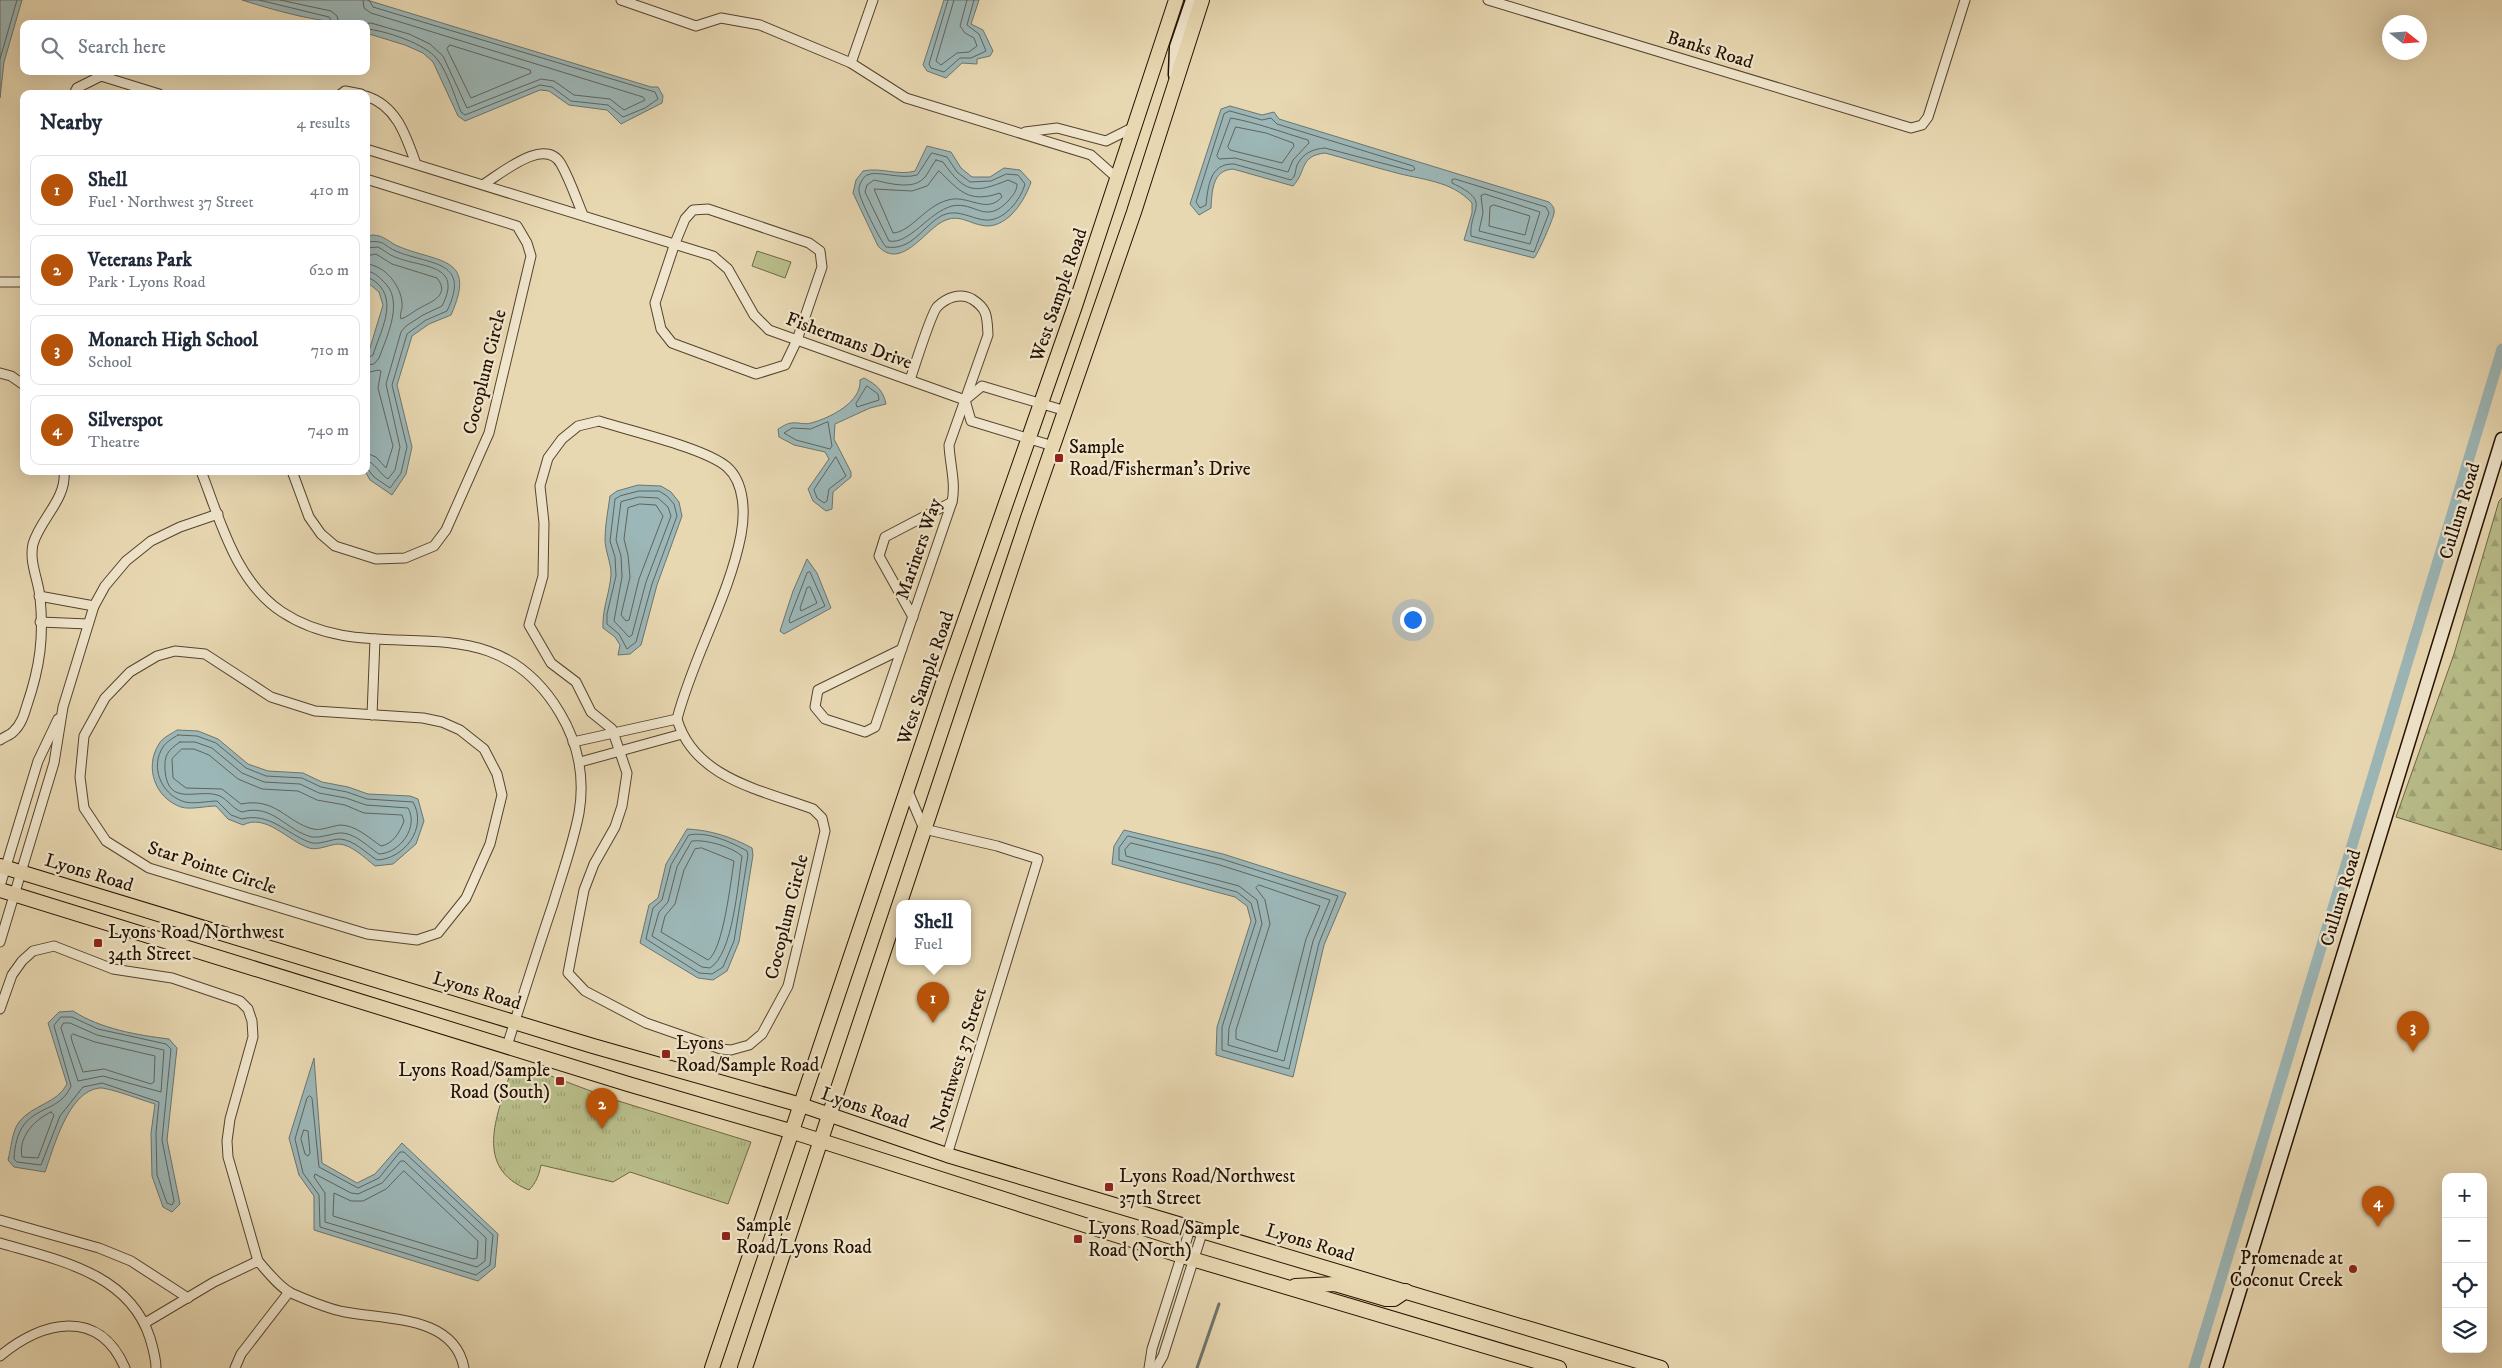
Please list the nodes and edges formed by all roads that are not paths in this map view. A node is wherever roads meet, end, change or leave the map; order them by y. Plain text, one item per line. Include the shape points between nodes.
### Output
1 (621, 0) edge
2 (873, 0) edge
3 (1176, 0) edge
4 (1192, 0) edge
5 (1202, 0) edge
6 (1488, 0) edge
7 (1965, 0) edge
8 (636, 2) edge
9 (851, 63) junction
10 (1174, 85) junction
11 (76, 90) edge
12 (146, 90) edge
13 (370, 97) edge
14 (1134, 127) junction
15 (1021, 132) junction
16 (370, 150) edge
17 (416, 164) junction
18 (1118, 179) junction
19 (370, 180) edge
20 (484, 184) junction
21 (583, 215) junction
22 (675, 243) junction
23 (0, 282) edge
24 (20, 282) edge
25 (797, 340) junction
26 (0, 373) edge
27 (910, 380) junction
28 (20, 382) edge
29 (965, 400) junction
30 (1042, 404) junction
31 (1066, 411) junction
32 (2502, 439) edge
33 (1029, 440) junction
34 (1053, 446) junction
35 (65, 475) edge
36 (203, 475) edge
37 (293, 475) edge
38 (952, 502) junction
39 (218, 514) junction
40 (40, 596) junction
41 (94, 606) junction
42 (913, 617) junction
43 (40, 622) junction
44 (88, 624) junction
45 (375, 639) junction
46 (902, 649) junction
47 (63, 707) junction
48 (372, 715) junction
49 (677, 719) junction
50 (614, 734) junction
51 (682, 734) junction
52 (0, 740) edge
53 (573, 742) junction
54 (622, 751) junction
55 (580, 762) junction
56 (907, 789) junction
57 (924, 829) junction
58 (3, 867) edge
59 (21, 873) junction
60 (0, 886) edge
61 (0, 890) edge
62 (16, 895) junction
63 (901, 900) edge
64 (896, 914) edge
65 (0, 942) edge
66 (0, 1009) edge
67 (515, 1022) junction
68 (508, 1046) junction
69 (801, 1105) junction
70 (830, 1116) junction
71 (790, 1131) junction
72 (820, 1141) junction
73 (947, 1155) junction
74 (0, 1220) edge
75 (1197, 1228) junction
76 (0, 1243) edge
77 (1188, 1258) junction
78 (258, 1261) junction
79 (1282, 1286) junction
80 (1406, 1291) junction
81 (289, 1292) junction
82 (188, 1298) junction
83 (145, 1323) junction
84 (0, 1356) edge
85 (125, 1368) edge
86 (156, 1368) edge
87 (234, 1368) edge
88 (464, 1368) edge
89 (712, 1368) edge
90 (744, 1368) edge
91 (1149, 1368) edge
92 (1156, 1368) edge
93 (1559, 1368) edge
94 (1661, 1368) edge
95 (2216, 1368) edge

1 - 8 street
2 - 9 street
3 - 14 main road, West Sample Road
4 - 10 street via 1176,46
5 - 10 main road
6 - 7 street, Banks Road via 1911,128 1922,125 1928,117
8 - 9 street via 696,26 721,18 760,25
9 - 15 street via 906,98
10 - 31 main road
11 - 12 street via 101,76
13 - 17 street via 389,108 404,131
14 - 15 street via 1106,141 1057,128
14 - 18 main road, West Sample Road
15 - 18 street via 1091,155
16 - 17 street, Fishermans Drive
17 - 20 street, Fishermans Drive
18 - 30 main road, West Sample Road
19 - 37 street, Cocoplum Circle via 517,226 527,243 531,256 489,433 446,530 434,546 405,558 376,559 335,546 309,518
20 - 21 street, Fishermans Drive
20 - 21 street via 528,156 551,155 561,162
21 - 22 street, Fishermans Drive
22 - 25 street, Fishermans Drive via 713,256 728,268 754,315 769,330
22 - 25 street via 656,303 661,329 672,343 756,374 785,364
22 - 25 street via 684,219 693,210 708,208 809,244 820,251 822,267
23 - 24 street
25 - 27 street, Fishermans Drive
26 - 28 street
27 - 29 street, Fishermans Drive
27 - 29 street, Mariners Way via 936,308 951,296 968,296 983,306 988,335
29 - 30 street via 982,386
29 - 33 street via 971,421
29 - 38 street, Mariners Way via 949,445 955,489
30 - 31 street
30 - 33 main road, West Sample Road
31 - 34 main road
32 - 95 street, Cullum Road
33 - 34 street
33 - 56 main road, West Sample Road
34 - 57 main road
35 - 40 street via 58,499 33,544 32,563
36 - 39 street
38 - 42 street, Mariners Way
38 - 42 street via 885,537 879,556
39 - 41 street via 151,541 126,561 104,586
39 - 45 street via 244,572 282,612 332,634
40 - 41 street
40 - 43 street
41 - 44 street
42 - 46 street, Mariners Way
43 - 44 street
43 - 52 street via 42,653 38,674 22,720 13,732
44 - 47 street
45 - 48 street
45 - 53 street via 456,642 480,647 507,659 550,696
46 - 46 street, Mariners Way via 818,690 815,707 825,719 865,732 875,727
47 - 58 street via 38,761
47 - 59 street via 54,763
48 - 48 street, Star Pointe Circle via 315,712 281,702 205,654 175,651 157,656 130,672 105,698 84,736 80,777 84,808 106,841 149,868 368,934 417,940 438,934 466,898 490,844 502,795 497,774 484,749 460,730 423,718
49 - 50 street
49 - 50 street, Cocoplum Circle via 734,563 741,534 742,499 738,480 727,467 708,456 599,421 585,424 562,439 548,458 540,486 544,523 543,576 529,625 552,663 576,682 591,712
49 - 51 street, Cocoplum Circle
50 - 53 street
50 - 54 street, Cocoplum Circle
51 - 54 street
51 - 54 street, Cocoplum Circle via 695,753 724,776 813,809 822,818 825,831 788,986 762,1034 750,1045 731,1050 721,1048 646,1023 584,991 568,973 584,890 594,864 615,828 622,806 627,773
53 - 55 street
54 - 55 street
55 - 67 street via 579,812
56 - 57 street
56 - 69 main road, West Sample Road
57 - 63 main road
57 - 73 street, Northwest 37 Street via 1038,859
58 - 59 main road, Lyons Road
58 - 60 street
59 - 62 street
59 - 67 main road, Lyons Road
61 - 62 main road
62 - 65 street
62 - 68 main road
64 - 70 main road
66 - 78 street via 12,975 22,961 33,951 54,946 114,969 172,978 240,1001 248,1009 253,1037 230,1119 228,1157
67 - 68 street
67 - 69 main road, Lyons Road
68 - 71 main road
69 - 70 main road, Lyons Road
69 - 71 main road, West Sample Road
70 - 72 main road
70 - 73 main road, Lyons Road
71 - 72 main road
71 - 89 main road, West Sample Road
72 - 77 main road
72 - 90 main road
73 - 75 main road, Lyons Road
74 - 82 street via 117,1255 155,1275
75 - 77 street
75 - 80 main road, Lyons Road
76 - 83 street via 81,1268 108,1282 127,1299
77 - 79 main road
77 - 91 street via 1152,1349
77 - 92 street via 1163,1356
78 - 81 street
78 - 82 street
79 - 80 main road via 1335,1284 1386,1299 1401,1296
79 - 93 main road
80 - 94 main road, Lyons Road
81 - 87 street via 241,1354
81 - 88 street via 343,1312 424,1325 442,1333 455,1346
82 - 83 street
83 - 86 street
84 - 85 street via 26,1337 44,1329 75,1325 108,1341 119,1353

